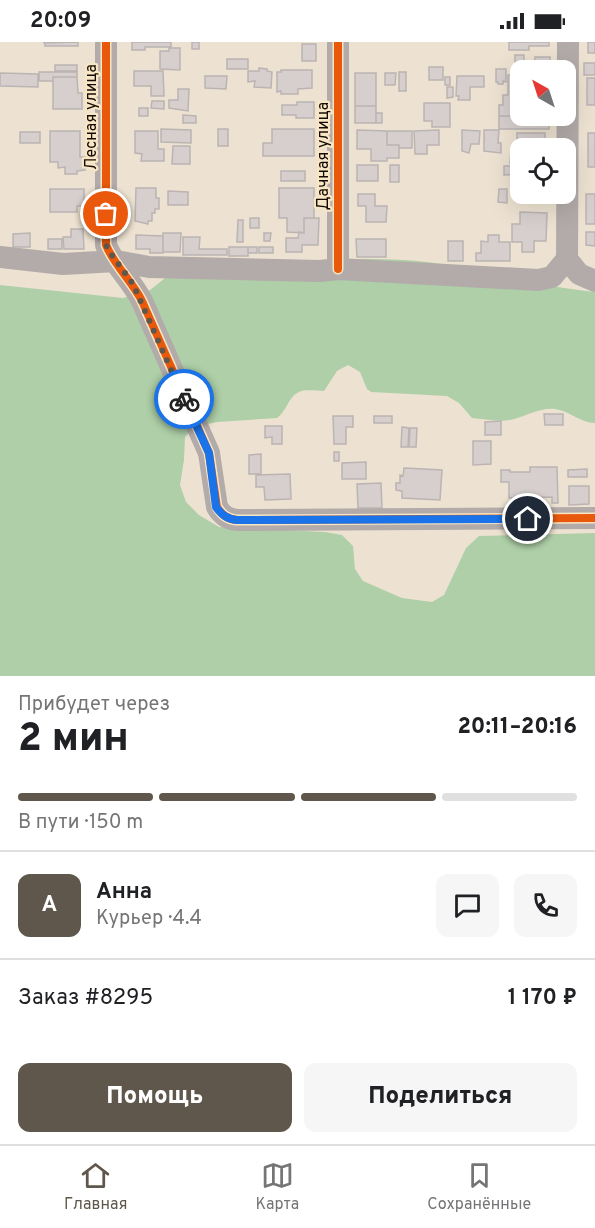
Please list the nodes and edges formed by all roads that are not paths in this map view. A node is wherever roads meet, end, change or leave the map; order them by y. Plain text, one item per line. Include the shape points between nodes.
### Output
1 (106, 42) edge
2 (338, 42) edge
3 (568, 42) edge
4 (0, 257) edge
5 (567, 259) junction
6 (116, 261) junction
7 (338, 270) junction
8 (595, 281) edge
9 (595, 518) edge

1 - 6 street, Лесная улица via 106,245
2 - 7 street, Дачная улица
3 - 5 street
4 - 6 street via 63,264
5 - 7 street via 552,277 538,280
5 - 8 street via 579,274
6 - 7 street via 149,267
6 - 9 street, Лесная улица via 133,284 209,453 216,507 229,519

